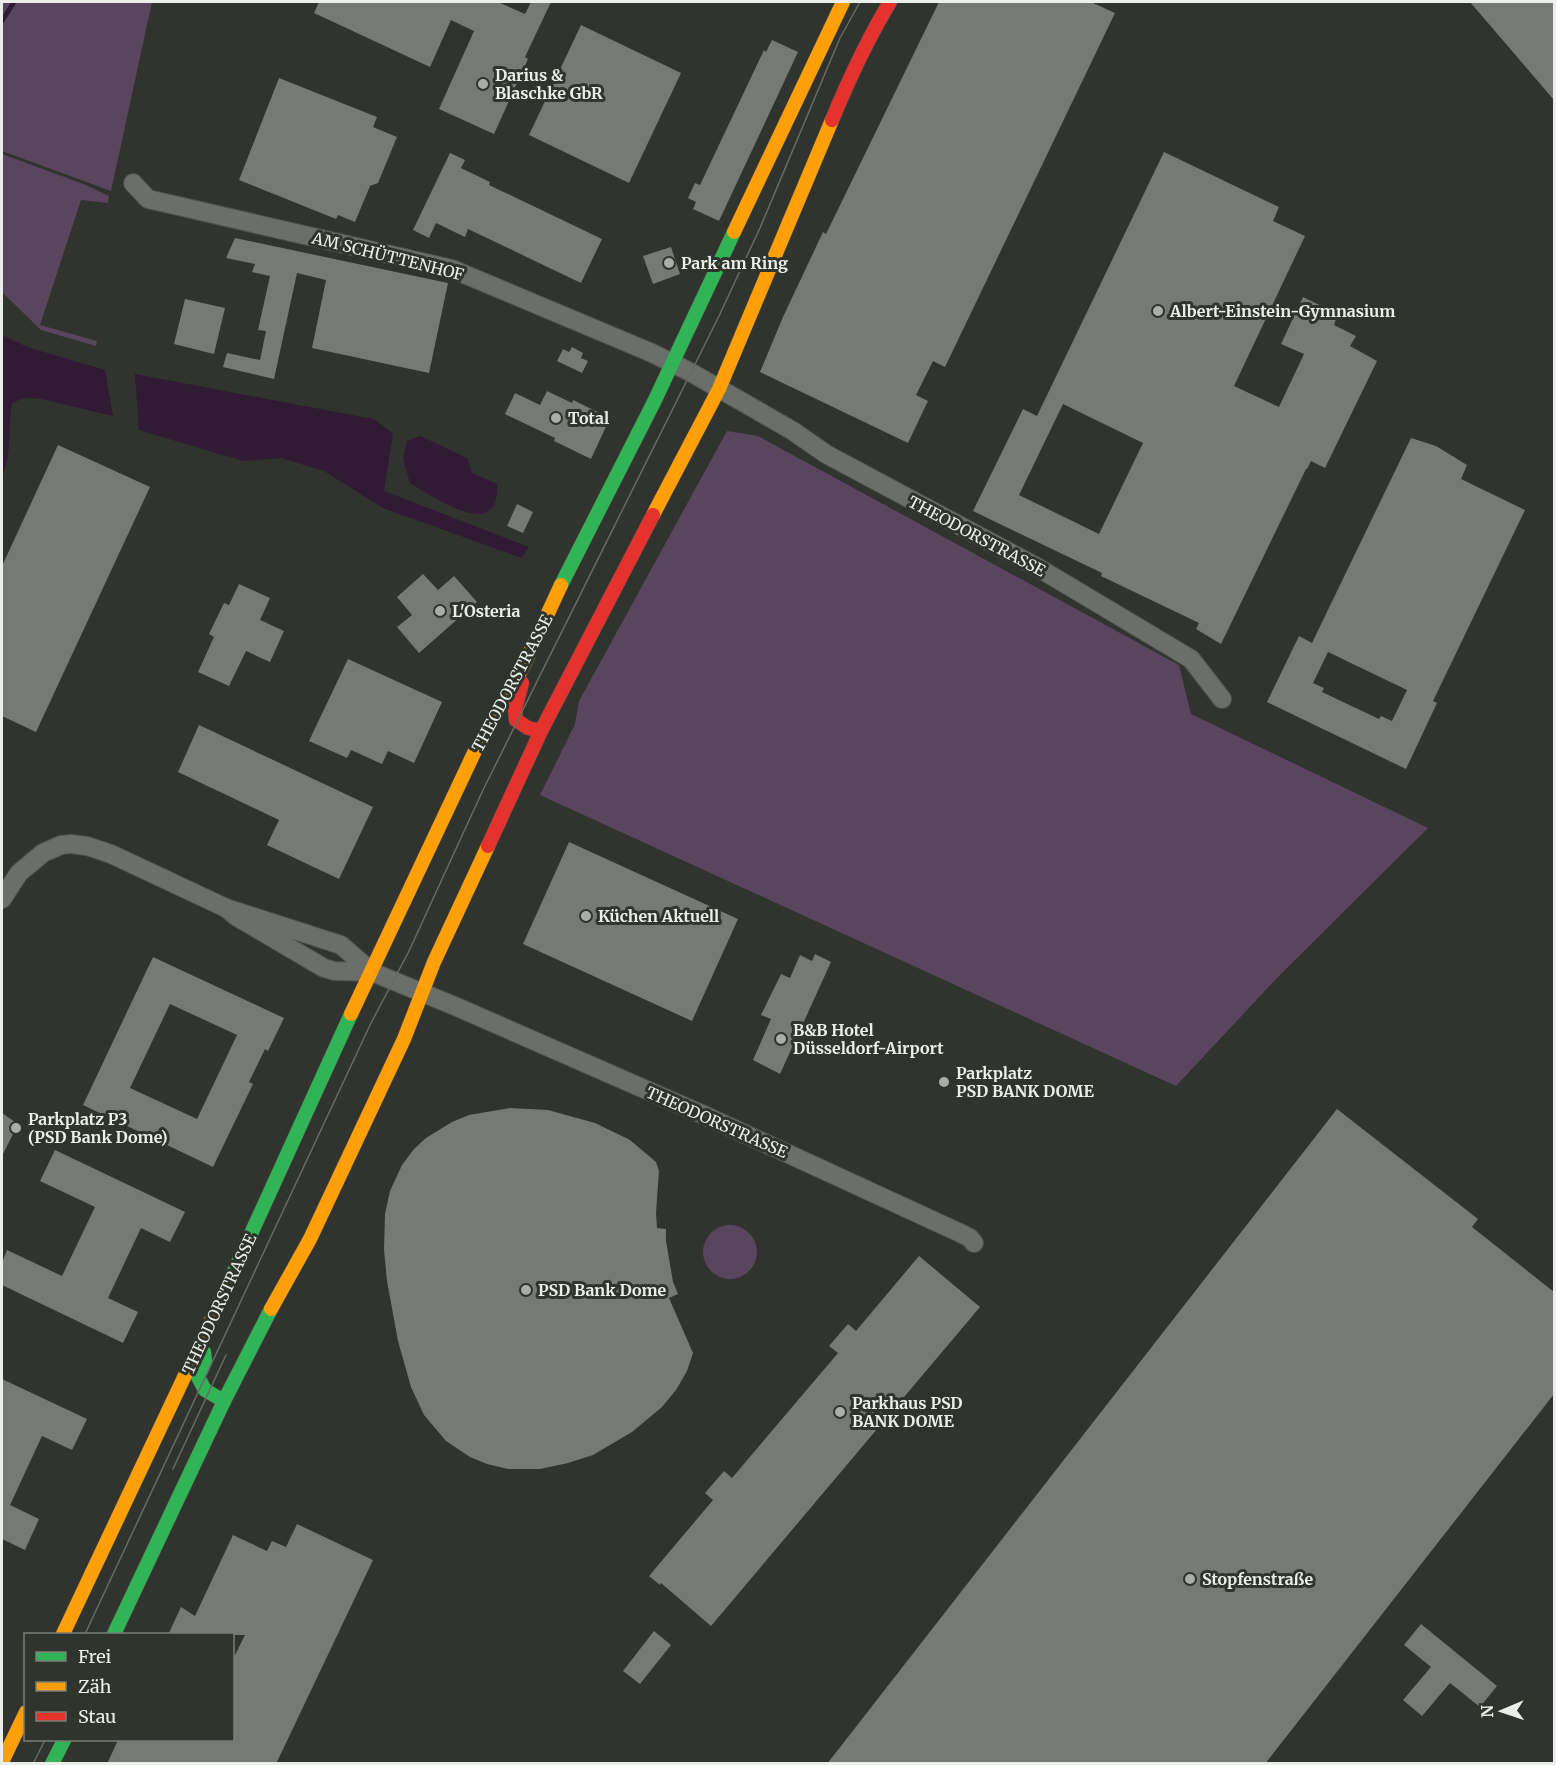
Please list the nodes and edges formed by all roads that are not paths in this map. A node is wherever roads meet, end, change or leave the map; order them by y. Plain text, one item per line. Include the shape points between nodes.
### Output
1 (843, 2) edge
2 (890, 2) edge
3 (133, 183) dead end
4 (672, 363) junction
5 (719, 388) junction
6 (524, 665) junction
7 (1222, 699) dead end
8 (541, 730) junction
9 (2, 899) edge
10 (226, 908) junction
11 (372, 972) junction
12 (422, 994) junction
13 (974, 1243) dead end
14 (204, 1337) junction
15 (224, 1401) junction
16 (64, 1633) edge
17 (115, 1633) edge
18 (24, 1716) edge
19 (64, 1741) edge
20 (2, 1762) edge
21 (52, 1764) edge

1 - 4 main road, THEODORSTRASSE
2 - 5 main road via 857,61
3 - 4 street, AM SCHÜTTENHOF via 148,199 452,269
4 - 5 street, THEODORSTRASSE
4 - 6 main road, THEODORSTRASSE
5 - 7 street, THEODORSTRASSE via 826,454 1037,567 1191,659
5 - 8 main road
6 - 8 main road via 515,718 522,727
6 - 11 main road, THEODORSTRASSE via 474,753
8 - 12 main road
9 - 10 street via 30,862 52,848 71,844 111,854
10 - 11 street via 341,945
10 - 11 street via 324,968
11 - 12 street, THEODORSTRASSE
11 - 14 main road, THEODORSTRASSE
12 - 13 street, THEODORSTRASSE via 705,1116
12 - 15 main road via 310,1239
14 - 15 main road via 205,1360 198,1377 205,1390
14 - 16 main road, THEODORSTRASSE
15 - 17 main road
18 - 20 main road
19 - 21 main road

